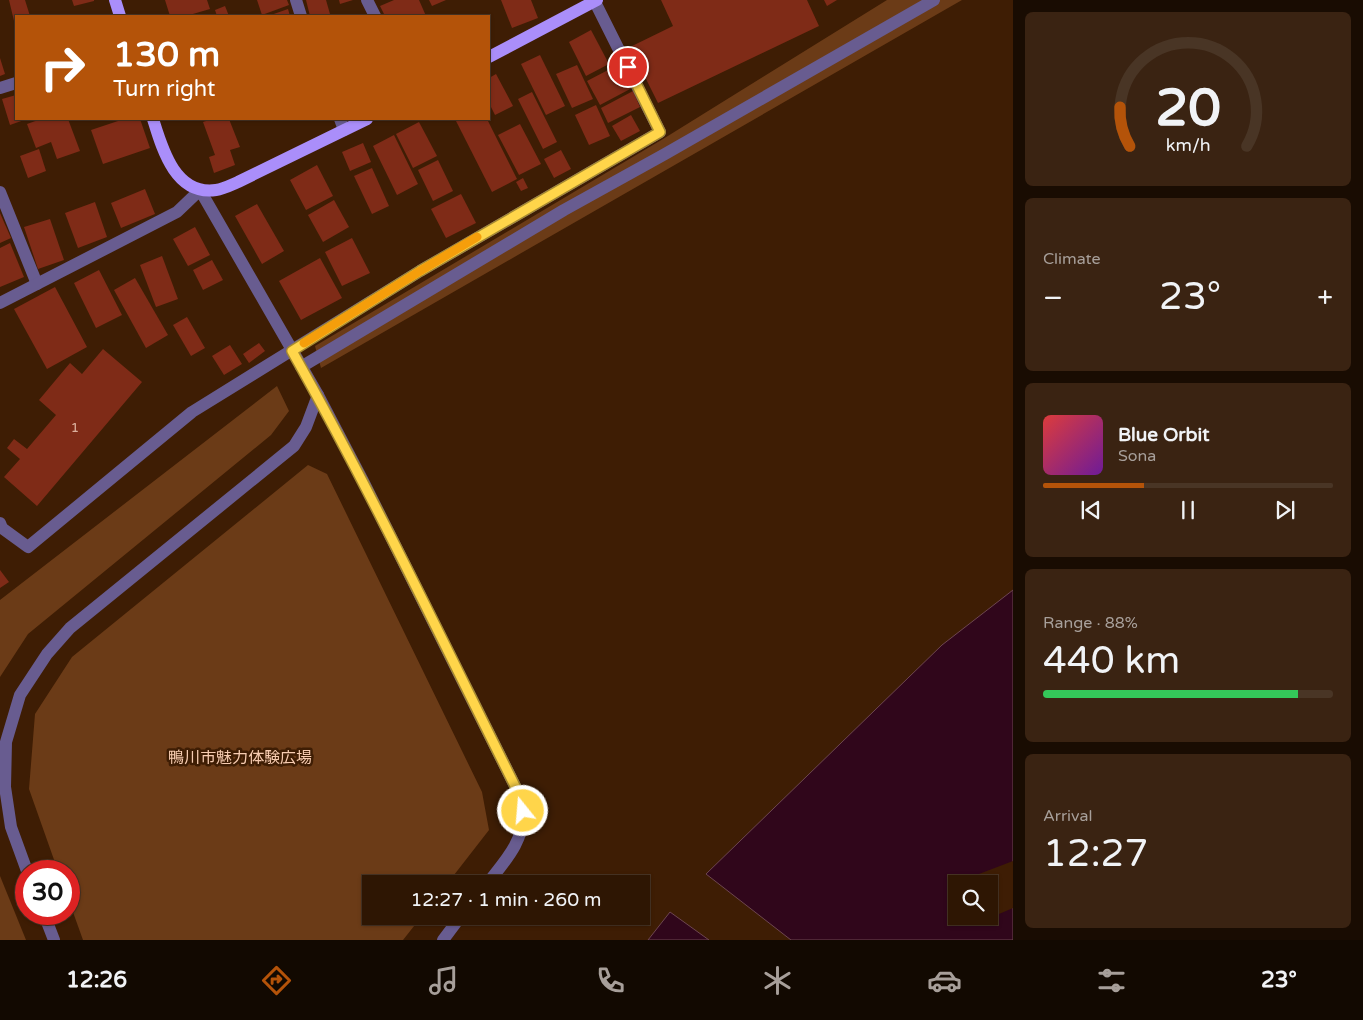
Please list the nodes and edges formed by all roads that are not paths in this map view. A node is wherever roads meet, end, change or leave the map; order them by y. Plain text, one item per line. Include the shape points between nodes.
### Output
1 (115, 0) edge
2 (296, 0) edge
3 (367, 0) edge
4 (595, 0) edge
5 (934, 0) edge
6 (120, 15) edge
7 (302, 15) edge
8 (374, 15) edge
9 (490, 56) edge
10 (15, 83) edge
11 (0, 88) edge
12 (153, 120) edge
13 (362, 120) edge
14 (342, 124) edge
15 (200, 190) junction
16 (0, 192) edge
17 (37, 284) junction
18 (0, 303) edge
19 (292, 351) junction
20 (301, 367) junction
21 (318, 395) junction
22 (0, 523) edge
23 (23, 860) edge
24 (494, 875) edge
25 (48, 925) edge
26 (454, 925) edge
27 (54, 940) edge
28 (443, 940) edge

1 - 6 main road
2 - 7 street
3 - 8 street
4 - 9 main road
4 - 19 street via 660,132 420,271
5 - 20 street via 564,210
10 - 11 street
12 - 15 main road via 171,168
13 - 14 main road
14 - 15 main road via 238,182 216,190
15 - 17 street via 177,212
15 - 19 street
16 - 17 street
17 - 18 street
19 - 20 street
19 - 22 street via 192,412 28,547
20 - 21 street
21 - 23 street via 306,427 294,446 70,628 47,654 20,695 6,742 4,788 11,827
21 - 24 street via 518,792 523,811 522,831
25 - 27 street
26 - 28 street

